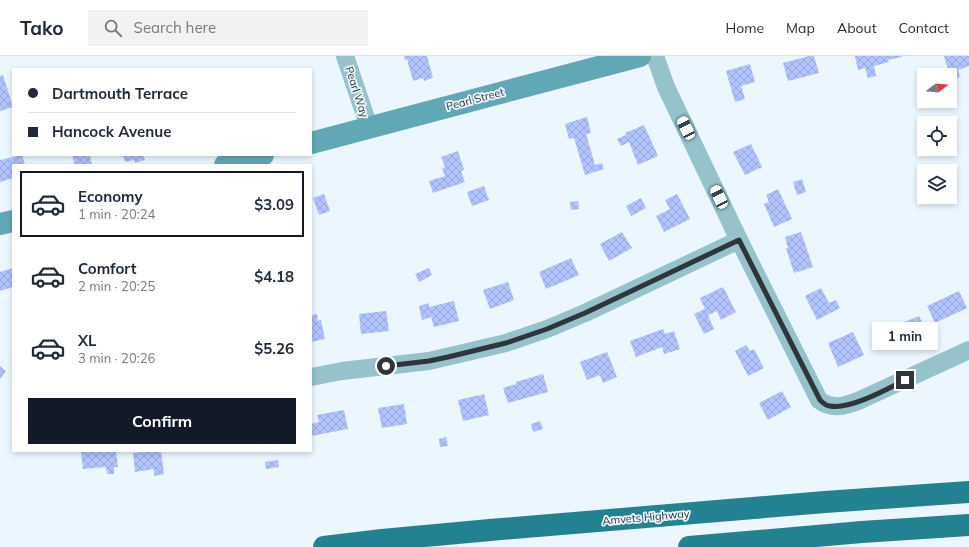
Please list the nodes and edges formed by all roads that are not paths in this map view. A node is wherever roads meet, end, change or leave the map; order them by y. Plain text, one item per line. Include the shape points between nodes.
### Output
1 (345, 56) edge
2 (640, 56) edge
3 (655, 56) edge
4 (368, 127) junction
5 (312, 142) edge
6 (259, 156) edge
7 (229, 164) edge
8 (12, 221) edge
9 (0, 224) edge
10 (739, 240) junction
11 (969, 350) edge
12 (312, 377) edge
13 (969, 492) edge
14 (969, 525) edge
15 (324, 547) edge
16 (689, 547) edge

1 - 4 street, Pearl Way
2 - 4 street, Pearl Street
3 - 10 street via 666,87
4 - 5 street, Pearl Street
6 - 7 street
8 - 9 street
10 - 11 street via 817,395 824,404 843,406 858,401
10 - 12 street via 585,313 506,343 429,361
13 - 15 highway, Amvets Highway via 498,529
14 - 16 highway

